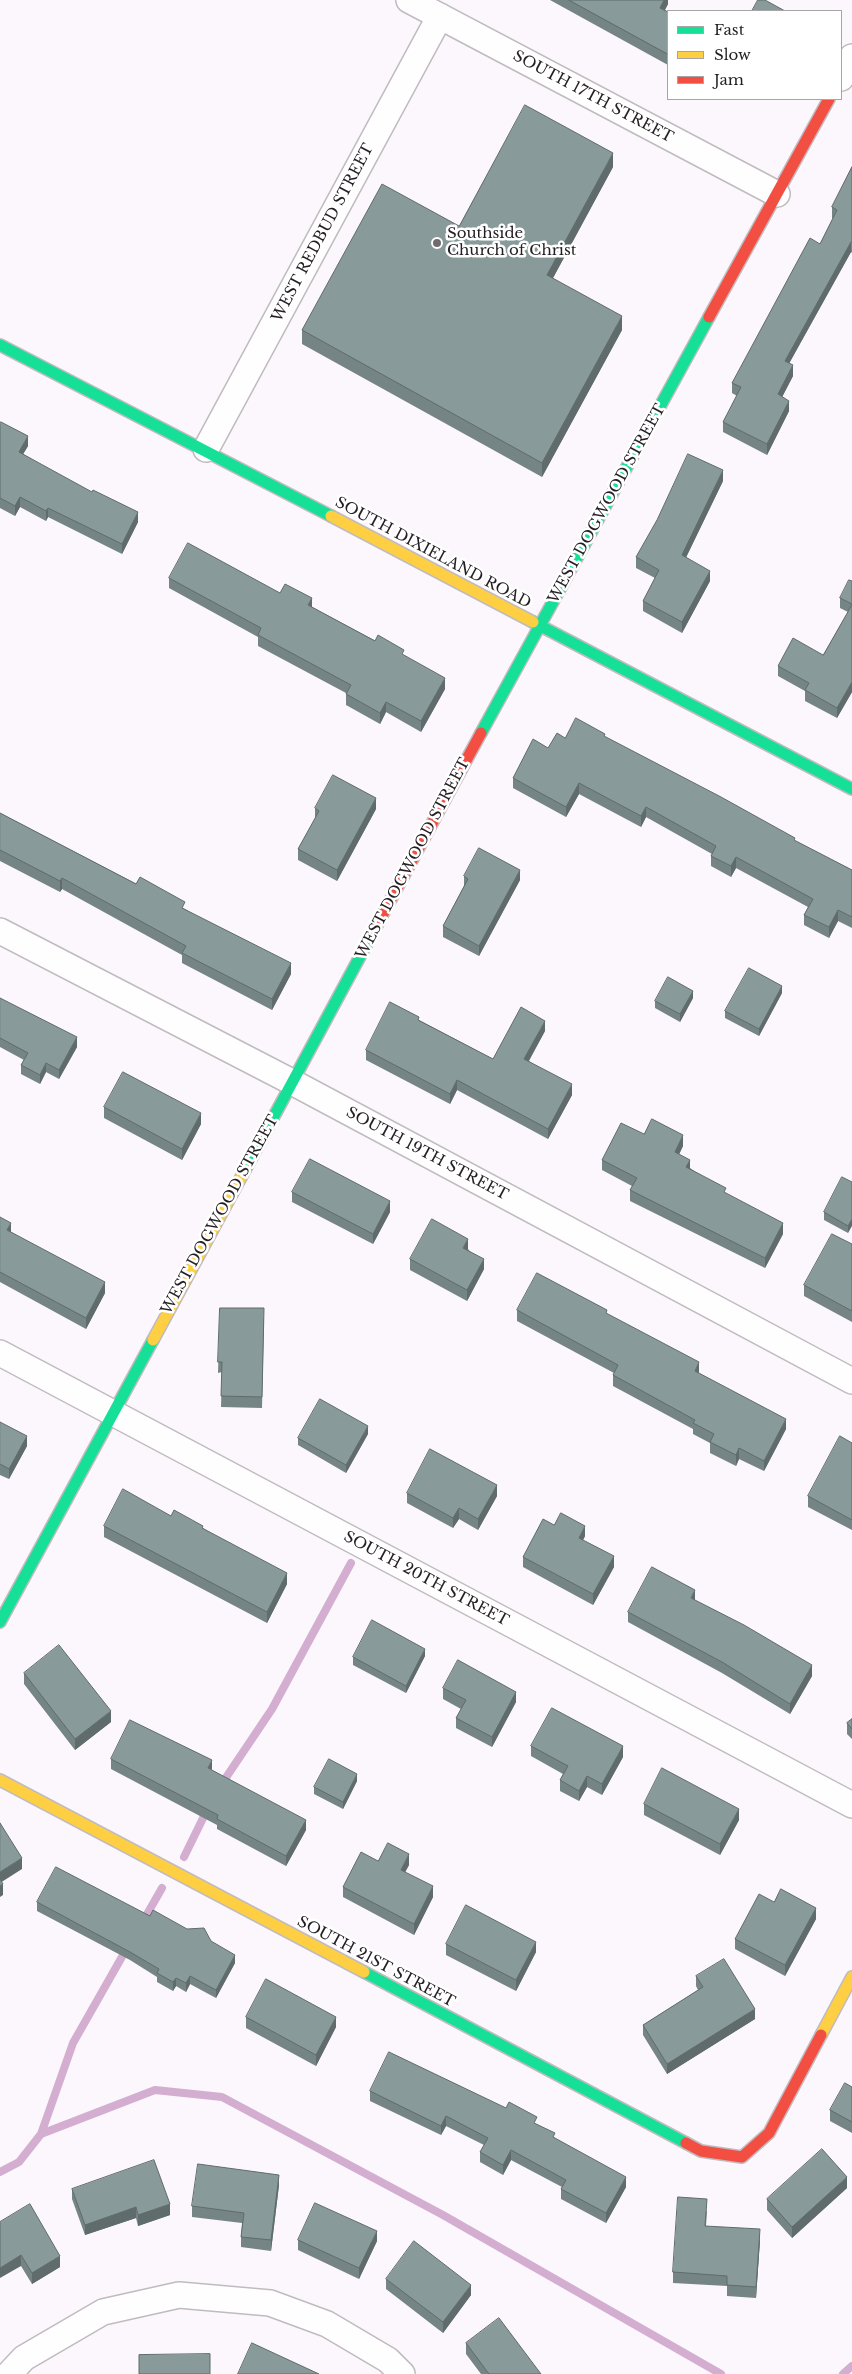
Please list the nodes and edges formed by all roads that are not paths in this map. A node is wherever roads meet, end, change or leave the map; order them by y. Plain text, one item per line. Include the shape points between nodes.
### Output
1 (410, 0) edge
2 (440, 16) junction
3 (852, 57) edge
4 (842, 76) edge
5 (828, 100) edge
6 (777, 194) junction
7 (0, 346) edge
8 (206, 450) junction
9 (539, 626) junction
10 (852, 789) edge
11 (0, 931) edge
12 (292, 1082) junction
13 (0, 1353) edge
14 (852, 1380) edge
15 (112, 1413) junction
16 (0, 1622) edge
17 (0, 1780) edge
18 (852, 1805) edge
19 (852, 1977) edge
20 (9, 2374) edge
21 (402, 2374) edge

1 - 2 street, SOUTH 17TH STREET
2 - 6 street, SOUTH 17TH STREET
2 - 8 street, WEST REDBUD STREET
3 - 4 street
5 - 6 street, WEST DOGWOOD STREET
6 - 9 street, WEST DOGWOOD STREET
7 - 8 street, SOUTH DIXIELAND ROAD
8 - 9 street, SOUTH DIXIELAND ROAD
9 - 10 street, SOUTH DIXIELAND ROAD
9 - 12 street, WEST DOGWOOD STREET
11 - 12 street, SOUTH 19TH STREET
12 - 14 street, SOUTH 19TH STREET
12 - 15 street, WEST DOGWOOD STREET
13 - 15 street, SOUTH 20TH STREET
15 - 16 street, WEST DOGWOOD STREET
15 - 18 street, SOUTH 20TH STREET
17 - 19 street, SOUTH 21ST STREET via 701,2151 742,2157 769,2133
20 - 21 street via 24,2358 103,2312 179,2295 270,2303 327,2324 388,2360

